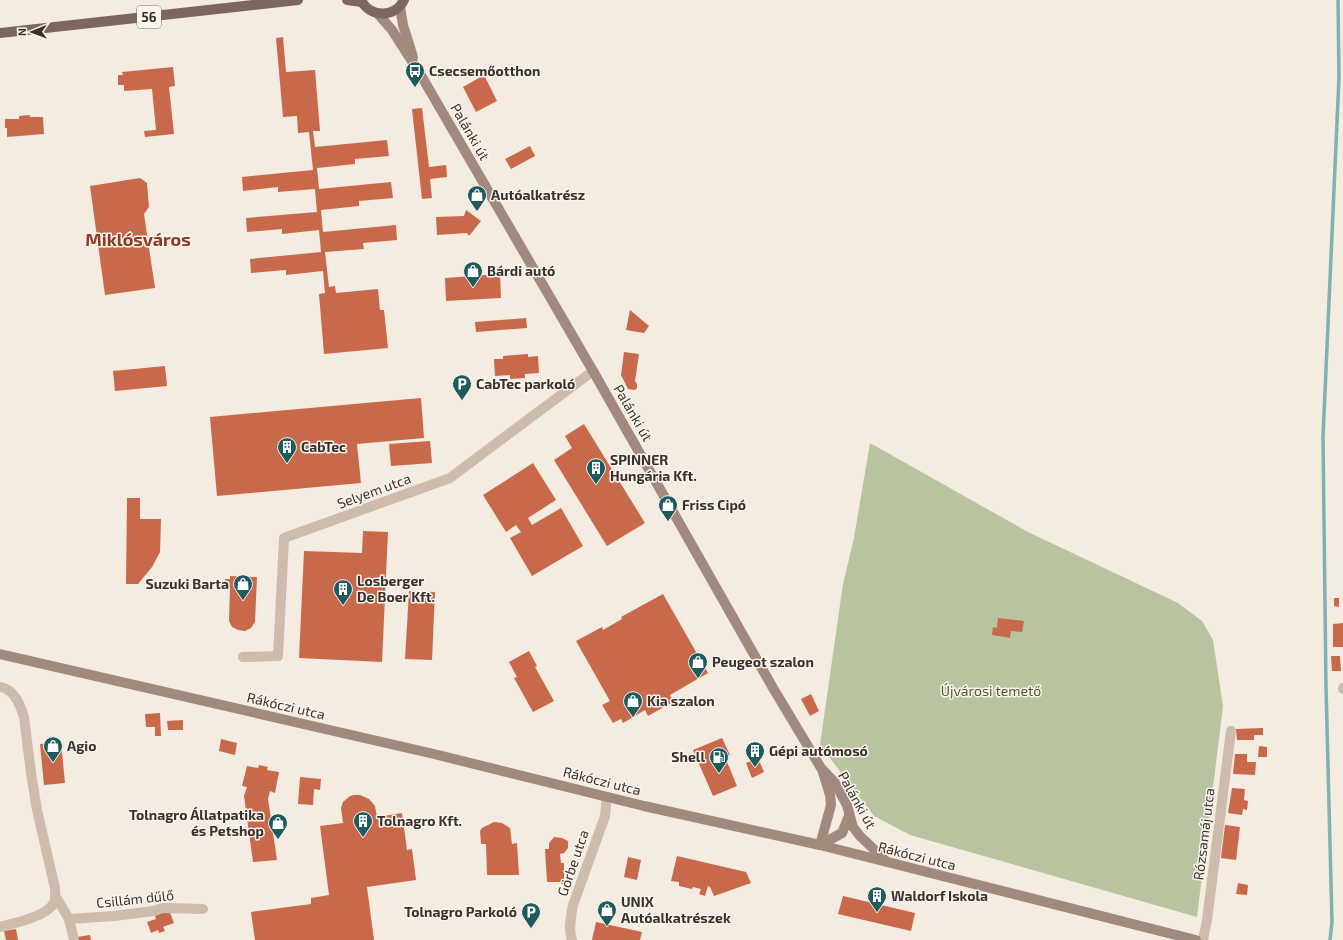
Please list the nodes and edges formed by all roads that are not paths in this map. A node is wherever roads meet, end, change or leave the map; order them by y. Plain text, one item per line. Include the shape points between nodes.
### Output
1 (298, 0) edge
2 (346, 0) edge
3 (361, 1) edge
4 (402, 3) edge
5 (378, 14) junction
6 (0, 33) edge
7 (418, 72) junction
8 (593, 371) junction
9 (0, 654) edge
10 (243, 657) dead end
11 (0, 687) edge
12 (1231, 731) dead end
13 (821, 768) junction
14 (607, 797) junction
15 (849, 816) junction
16 (820, 845) junction
17 (887, 862) junction
18 (56, 897) junction
19 (203, 909) dead end
20 (69, 919) junction
21 (0, 927) edge
22 (74, 940) edge
23 (572, 940) edge
24 (1196, 940) edge
25 (1203, 940) edge

1 - 6 main road, 56
2 - 3 main road
3 - 5 main road
4 - 5 main road via 390,13
4 - 7 street, Palánki út via 403,25
5 - 7 street, Palánki út via 392,30
7 - 8 street, Palánki út
8 - 10 street, Selyem utca via 450,478 284,538 278,656
8 - 13 street, Palánki út
9 - 14 street, Rákóczi utca via 434,754
11 - 18 street via 12,693 22,708 37,810
12 - 25 street, Rózsamáj utca via 1208,920
13 - 15 street, Palánki út via 838,789 847,805
13 - 16 street, Palánki út via 831,804
14 - 16 street, Rákóczi utca
14 - 23 street, Görbe utca via 605,816 573,905
15 - 16 street via 842,833
15 - 17 street, Palánki út via 860,836
16 - 17 street, Rákóczi utca
17 - 24 street, Rákóczi utca
18 - 20 street
18 - 21 street via 54,903 44,912
19 - 20 street, Csillám dűlő via 163,908 114,916
20 - 22 street

